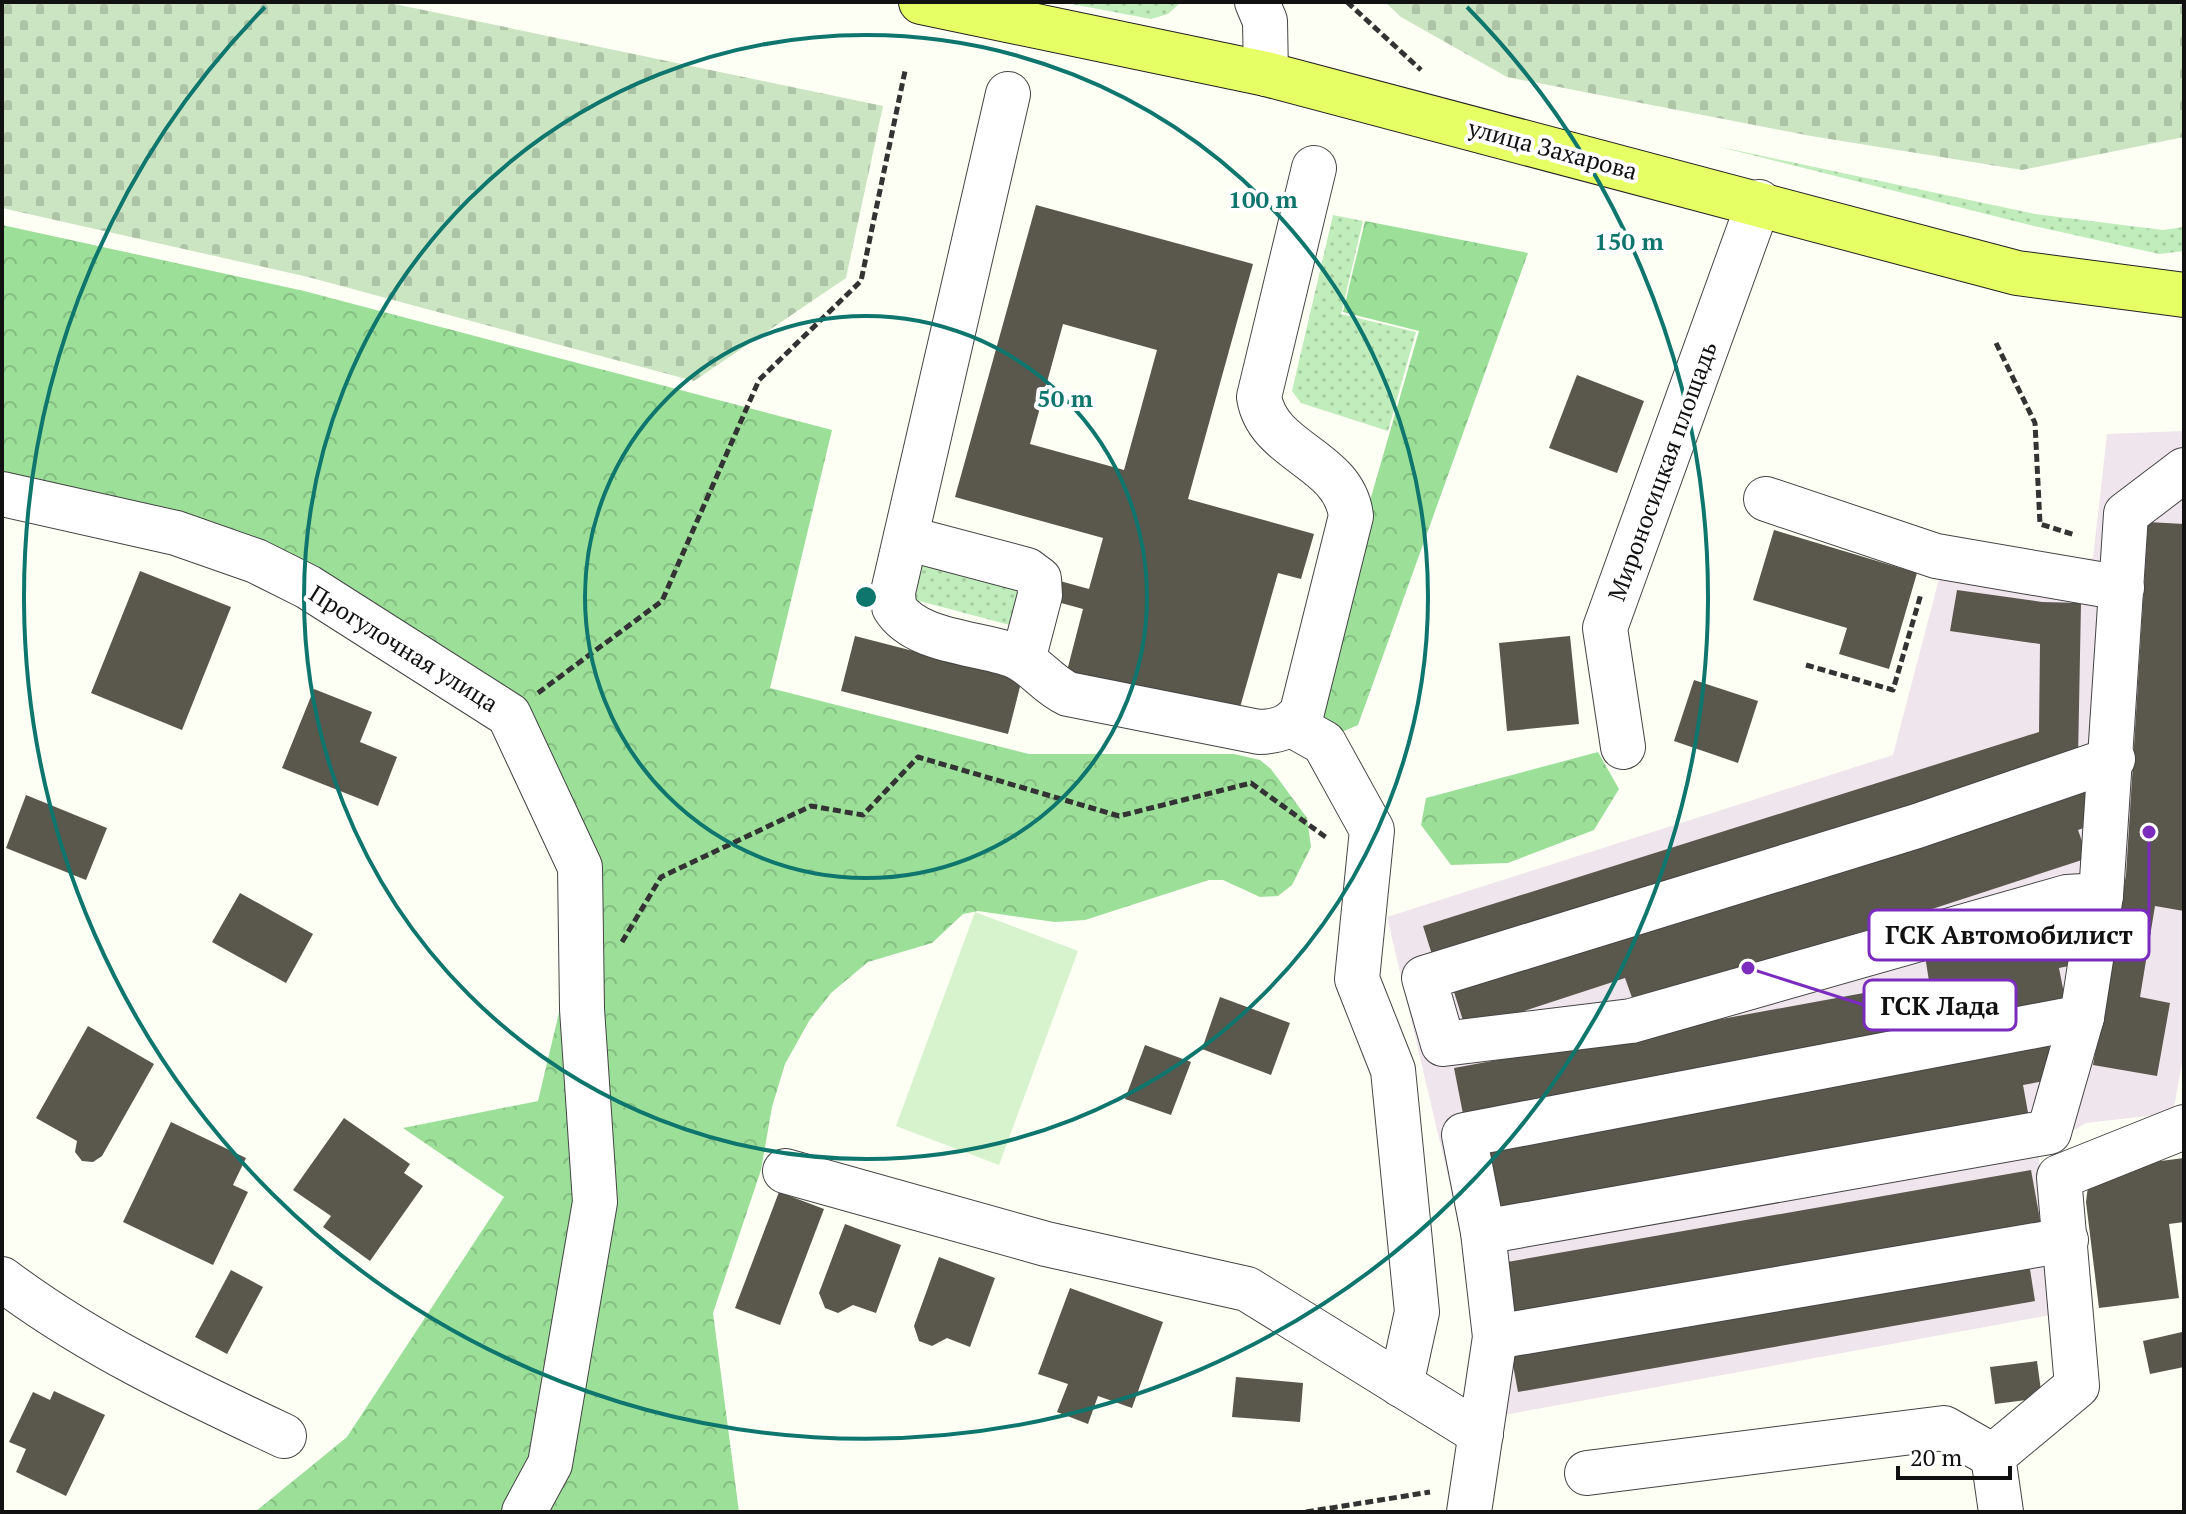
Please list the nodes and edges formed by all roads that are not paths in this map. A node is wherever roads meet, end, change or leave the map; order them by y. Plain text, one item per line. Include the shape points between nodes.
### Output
1 (921, 2) edge
2 (1257, 2) edge
3 (1266, 74) junction
4 (1008, 94) dead end
5 (1314, 168) dead end
6 (1759, 202) junction
7 (2184, 295) edge
8 (2184, 470) edge
9 (2, 494) edge
10 (1766, 499) dead end
11 (906, 538) junction
12 (2108, 586) junction
13 (1023, 660) junction
14 (1292, 725) junction
15 (1623, 747) dead end
16 (2113, 759) junction
17 (2101, 895) junction
18 (2082, 1017) junction
19 (2184, 1127) edge
20 (785, 1171) dead end
21 (1483, 1232) junction
22 (2066, 1240) junction
23 (2, 1279) edge
24 (1495, 1337) junction
25 (1401, 1385) junction
26 (1481, 1434) junction
27 (284, 1436) dead end
28 (1993, 1456) junction
29 (1587, 1473) dead end
30 (1455, 1507) edge
31 (524, 1512) edge
32 (2001, 1512) edge

1 - 3 main road, улица Захарова
2 - 3 street via 1265,21
3 - 6 main road, улица Захарова
4 - 11 street
5 - 14 street via 1259,397 1261,412 1279,434 1335,477 1349,500 1351,516 1307,699
6 - 7 main road, улица Захарова via 2017,273
6 - 15 street, Мироносицкая площадь via 1605,628
8 - 12 street via 2126,514
9 - 31 street, Прогулочная улица via 176,533 256,561 308,587 509,715 580,867 582,1009 595,1202 550,1464
10 - 12 street via 1936,556
11 - 13 street via 893,592 901,618 913,628
11 - 13 street via 1027,570 1039,579 1040,595
12 - 16 street
13 - 14 street via 1068,694 1259,732
14 - 25 street via 1324,743 1372,830 1357,979 1393,1070 1417,1312
16 - 17 street
16 - 17 street via 1917,826 1424,978 1443,1044 1615,1023 2067,897
17 - 18 street
18 - 21 street via 2049,1132
18 - 21 street via 1464,1135
19 - 22 street via 2059,1177
20 - 25 street via 1046,1244 1247,1289
21 - 24 street
22 - 24 street
22 - 28 street via 2077,1386
23 - 27 street via 160,1377
24 - 26 street
25 - 26 street
26 - 30 street
28 - 29 street via 1944,1428
28 - 32 street

